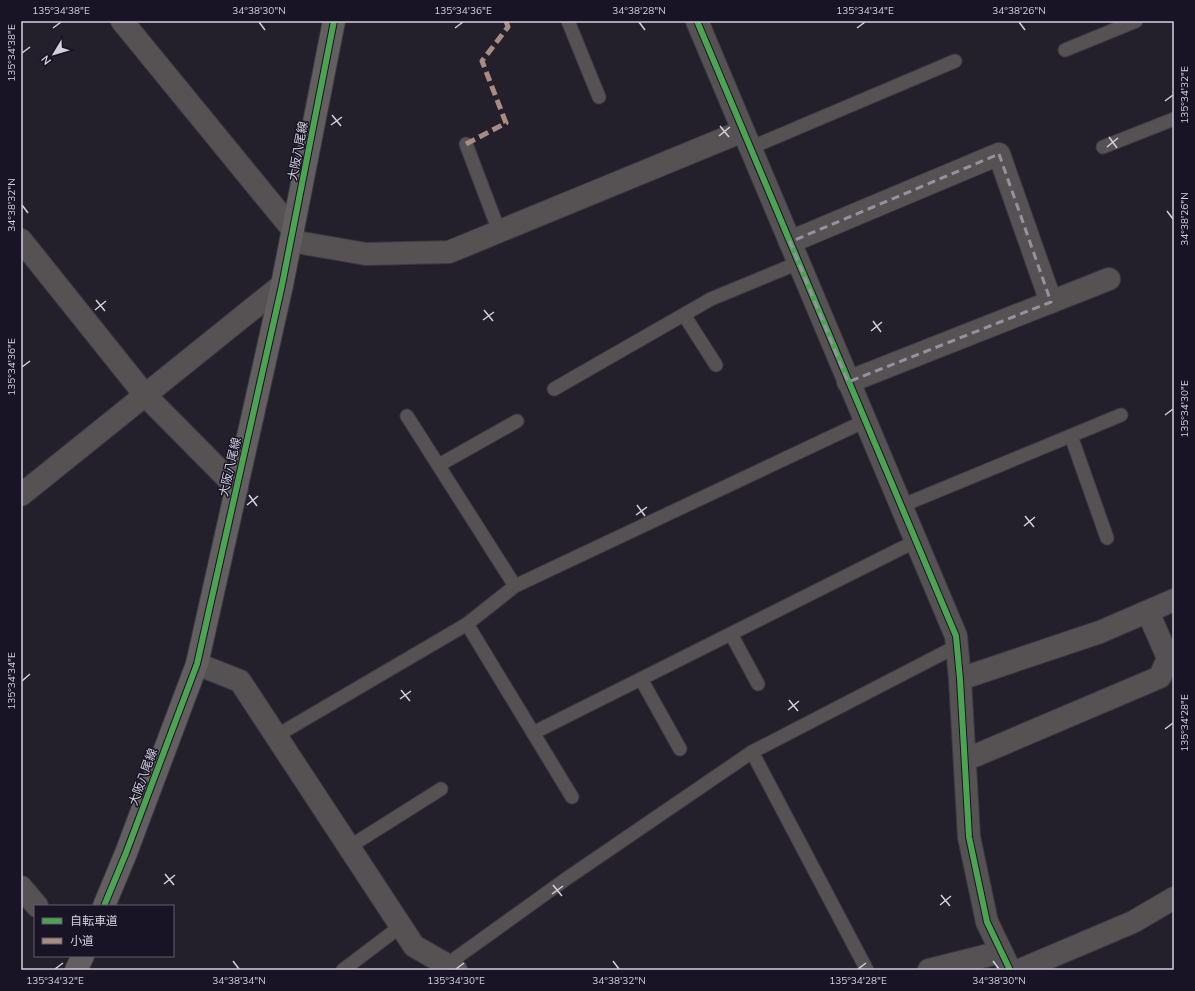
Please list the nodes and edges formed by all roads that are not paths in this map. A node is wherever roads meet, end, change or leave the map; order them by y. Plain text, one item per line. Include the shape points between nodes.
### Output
1 (122, 21) edge
2 (334, 21) edge
3 (568, 21) edge
4 (1136, 21) edge
5 (699, 22) edge
6 (1065, 50) dead end
7 (955, 61) dead end
8 (599, 97) dead end
9 (1174, 119) edge
10 (747, 140) junction
11 (466, 144) dead end
12 (1103, 147) dead end
13 (499, 231) junction
14 (292, 235) junction
15 (21, 240) edge
16 (790, 242) junction
17 (798, 264) junction
18 (1109, 279) dead end
19 (282, 285) junction
20 (1051, 302) junction
21 (684, 315) junction
22 (716, 364) dead end
23 (848, 382) junction
24 (554, 389) dead end
25 (146, 395) junction
26 (1121, 415) dead end
27 (407, 416) dead end
28 (517, 421) dead end
29 (865, 421) junction
30 (1071, 436) junction
31 (438, 465) junction
32 (237, 488) junction
33 (21, 495) edge
34 (901, 506) junction
35 (1107, 538) dead end
36 (916, 541) junction
37 (515, 586) junction
38 (1174, 600) edge
39 (1148, 612) junction
40 (466, 624) junction
41 (731, 634) junction
42 (957, 646) junction
43 (197, 664) junction
44 (641, 679) junction
45 (960, 679) junction
46 (758, 684) dead end
47 (533, 733) junction
48 (276, 736) junction
49 (680, 749) dead end
50 (752, 752) junction
51 (965, 760) junction
52 (441, 789) dead end
53 (572, 797) dead end
54 (349, 847) junction
55 (21, 887) edge
56 (1174, 898) edge
57 (36, 905) edge
58 (104, 905) edge
59 (401, 926) junction
60 (1005, 961) edge
61 (448, 968) edge
62 (343, 970) edge
63 (867, 970) edge
64 (929, 970) edge
65 (1020, 970) edge

1 - 14 street
2 - 14 main road, 大阪八尾線
3 - 8 lane
4 - 6 lane
5 - 10 street
7 - 10 lane
9 - 12 lane
10 - 13 street
10 - 16 street
11 - 13 lane
13 - 14 street via 449,252 366,254
14 - 19 main road, 大阪八尾線
15 - 25 street
16 - 17 street
16 - 20 street via 999,154
17 - 21 lane via 711,299
17 - 23 street
18 - 20 street
19 - 25 street
19 - 32 main road, 大阪八尾線
20 - 23 street
21 - 22 lane
21 - 24 lane
23 - 29 street
25 - 32 street
25 - 33 street
26 - 30 lane
27 - 31 lane
28 - 31 lane
29 - 34 street
29 - 37 lane
30 - 34 lane
30 - 35 lane
31 - 37 lane
32 - 43 main road, 大阪八尾線
34 - 36 street
36 - 41 lane
36 - 42 street via 956,636
37 - 40 lane
38 - 39 street
39 - 45 street via 1100,632
39 - 51 street via 1168,658 1160,677
40 - 47 lane
40 - 48 lane
41 - 44 lane
41 - 46 lane
42 - 45 street
42 - 50 lane
43 - 48 street via 240,682
43 - 58 main road, 大阪八尾線
44 - 47 lane
44 - 49 lane
45 - 51 street
47 - 53 lane
48 - 54 street
50 - 61 lane via 566,879
50 - 63 lane
51 - 60 street via 969,837 987,922
52 - 54 lane
54 - 59 street
55 - 57 street
56 - 65 street via 1133,922
59 - 61 street via 414,946
59 - 62 lane
60 - 64 street

